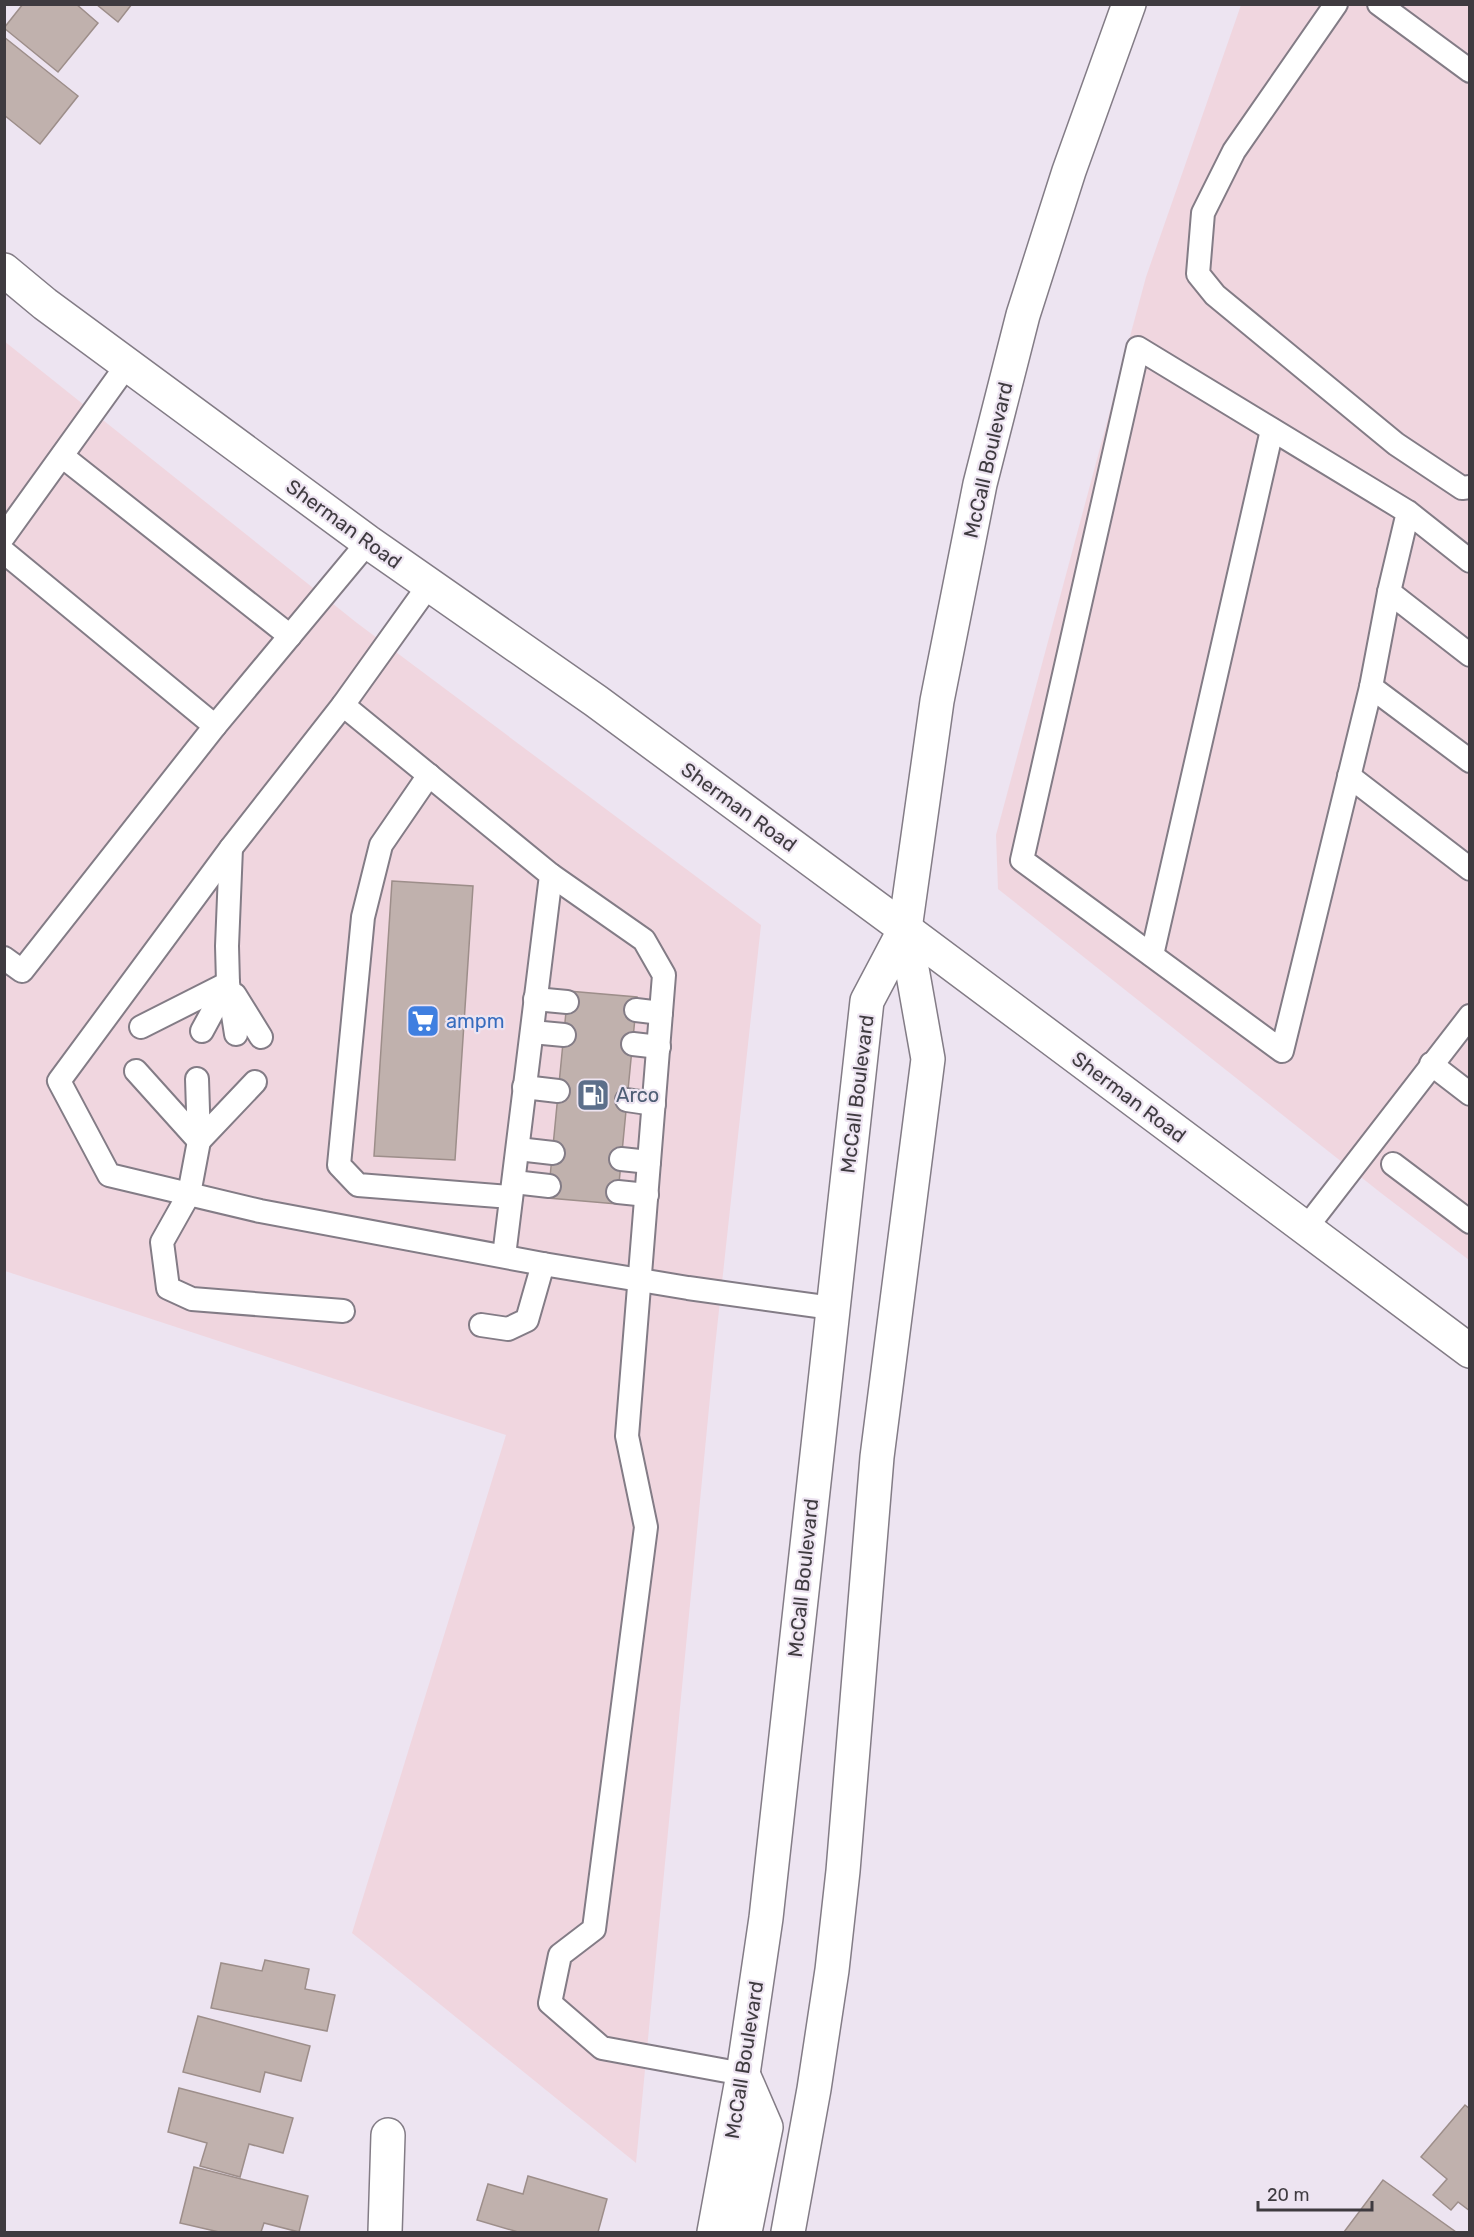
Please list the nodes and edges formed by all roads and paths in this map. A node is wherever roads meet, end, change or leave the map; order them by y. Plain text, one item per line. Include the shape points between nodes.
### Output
1 (1129, 4) edge
2 (1336, 4) edge
3 (1379, 4) edge
4 (1470, 71) edge
5 (4, 270) edge
6 (128, 365) junction
7 (1272, 430) junction
8 (62, 456) junction
9 (1470, 488) edge
10 (1408, 512) junction
11 (4, 536) edge
12 (368, 543) junction
13 (4, 552) edge
14 (1470, 561) edge
15 (429, 585) junction
16 (1389, 592) junction
17 (290, 636) junction
18 (1470, 655) edge
19 (1371, 687) junction
20 (343, 705) junction
21 (215, 726) junction
22 (1470, 761) edge
23 (429, 775) junction
24 (1348, 776) junction
25 (231, 848) junction
26 (1470, 869) edge
27 (551, 874) junction
28 (905, 929) junction
29 (1152, 956) junction
30 (4, 958) edge
31 (228, 983) junction
32 (535, 999) junction
33 (567, 1002) dead end
34 (636, 1010) dead end
35 (661, 1013) junction
36 (1470, 1016) edge
37 (152, 1028) dead end
38 (202, 1031) dead end
39 (531, 1032) junction
40 (236, 1034) dead end
41 (564, 1035) dead end
42 (261, 1037) dead end
43 (633, 1044) dead end
44 (659, 1047) junction
45 (1431, 1065) junction
46 (146, 1073) dead end
47 (197, 1079) dead end
48 (244, 1082) dead end
49 (524, 1087) junction
50 (558, 1091) dead end
51 (1470, 1094) edge
52 (627, 1100) dead end
53 (654, 1104) junction
54 (199, 1141) junction
55 (518, 1149) junction
56 (553, 1153) dead end
57 (621, 1159) dead end
58 (649, 1162) junction
59 (1393, 1164) dead end
60 (549, 1186) dead end
61 (512, 1189) junction
62 (618, 1192) dead end
63 (189, 1194) junction
64 (647, 1195) junction
65 (1470, 1222) edge
66 (1306, 1228) junction
67 (504, 1257) junction
68 (543, 1264) junction
69 (640, 1280) junction
70 (832, 1308) junction
71 (343, 1311) dead end
72 (481, 1325) dead end
73 (1470, 1351) edge
74 (743, 2073) junction
75 (388, 2135) dead end
76 (385, 2232) edge
77 (714, 2232) edge
78 (745, 2232) edge
79 (788, 2232) edge

1 - 28 main road, McCall Boulevard via 1023,315 980,484 937,701
2 - 9 lane via 1234,151 1203,213 1198,274 1215,295 1396,444 1462,488
3 - 4 lane
5 - 6 main road, Sherman Road
6 - 8 lane
6 - 12 main road, Sherman Road
7 - 10 lane
7 - 29 lane
7 - 29 lane via 1138,348 1022,860
8 - 11 lane
8 - 17 lane
10 - 14 lane
10 - 16 lane
12 - 15 main road, Sherman Road
12 - 17 lane
13 - 21 lane
15 - 20 lane
15 - 28 main road, Sherman Road via 596,701
16 - 18 lane
16 - 19 lane
17 - 21 lane
19 - 22 lane
19 - 24 lane
20 - 23 lane
20 - 25 lane
21 - 30 lane via 22,971
23 - 27 lane
23 - 61 lane via 381,845 363,917 339,1165 358,1185
24 - 26 lane
24 - 29 lane via 1282,1051
25 - 31 lane
25 - 63 lane via 59,1081 110,1175
27 - 32 lane
27 - 35 lane via 644,940 664,975
28 - 66 main road, Sherman Road
28 - 70 main road, McCall Boulevard via 867,1001
28 - 79 main road, McCall Boulevard via 928,1059 877,1457 834,1948
31 - 37 lane
31 - 38 lane
31 - 40 lane
31 - 42 lane
32 - 33 lane
32 - 39 lane
34 - 35 lane
35 - 44 lane
36 - 45 lane
39 - 41 lane
39 - 49 lane
43 - 44 lane
44 - 53 lane
45 - 51 lane
45 - 66 lane
46 - 54 lane
47 - 54 lane
48 - 54 lane
49 - 50 lane
49 - 55 lane
52 - 53 lane
53 - 58 lane
54 - 63 lane
55 - 56 lane
55 - 61 lane
57 - 58 lane
58 - 64 lane
59 - 65 lane
60 - 61 lane
61 - 67 lane
62 - 64 lane
63 - 67 lane
63 - 71 lane via 162,1242 168,1288 192,1299
64 - 69 lane
66 - 73 main road, Sherman Road
67 - 68 lane
68 - 69 lane
68 - 72 lane via 527,1320 508,1329
69 - 70 lane
69 - 74 lane via 627,1436 646,1527 594,1929 560,1955 550,2003 602,2048
70 - 74 main road, McCall Boulevard via 766,1918
74 - 77 main road, McCall Boulevard
74 - 78 main road via 766,2127
75 - 76 main road

